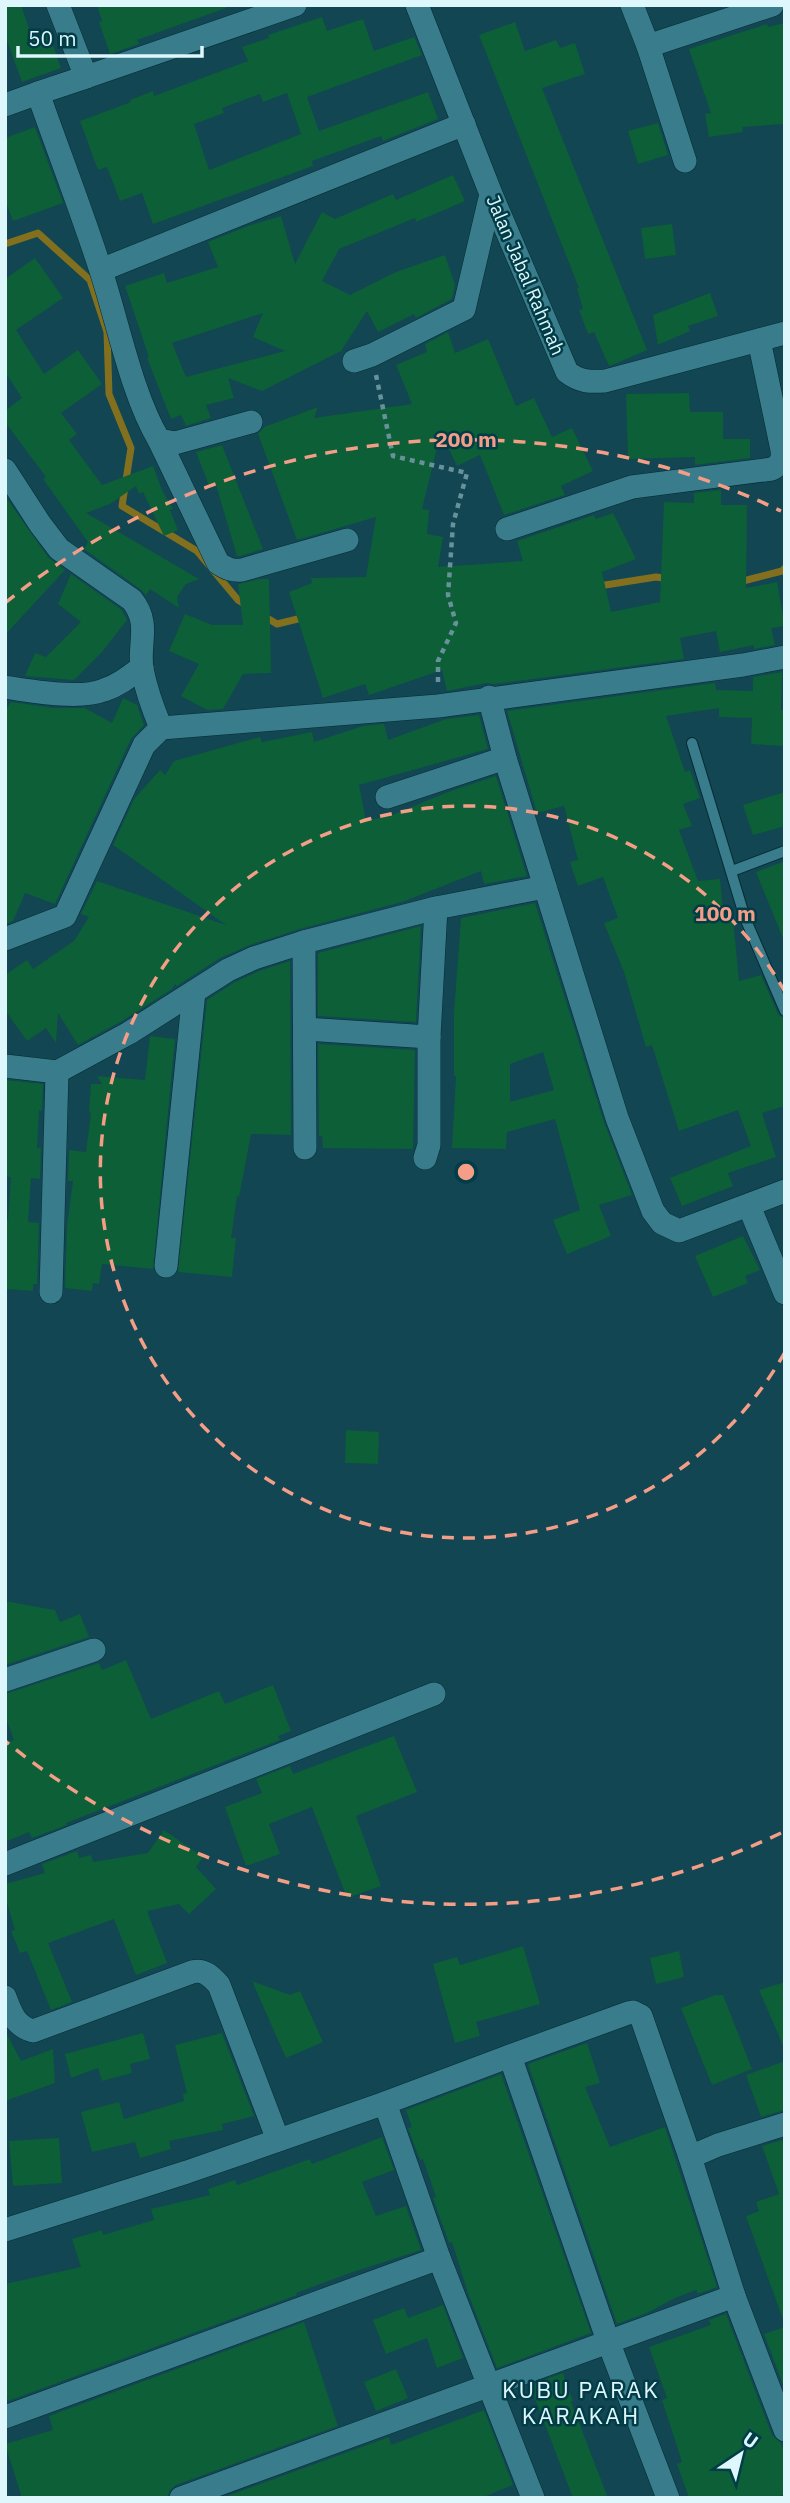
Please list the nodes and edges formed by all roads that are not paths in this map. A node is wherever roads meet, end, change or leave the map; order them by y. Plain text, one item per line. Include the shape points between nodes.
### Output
1 (58, 5) edge
2 (295, 5) edge
3 (417, 5) edge
4 (632, 5) edge
5 (772, 5) edge
6 (648, 46) junction
7 (86, 77) junction
8 (38, 93) junction
9 (5, 105) edge
10 (464, 124) junction
11 (685, 161) dead end
12 (491, 194) junction
13 (101, 270) junction
14 (785, 333) edge
15 (759, 340) junction
16 (363, 358) road end
17 (251, 422) dead end
18 (159, 440) junction
19 (5, 470) edge
20 (508, 529) dead end
21 (347, 540) dead end
22 (785, 657) edge
23 (142, 667) junction
24 (5, 687) edge
25 (489, 698) junction
26 (161, 728) junction
27 (692, 743) dead end
28 (505, 758) junction
29 (387, 797) dead end
30 (785, 851) edge
31 (732, 871) junction
32 (545, 887) junction
33 (436, 908) junction
34 (5, 939) edge
35 (304, 942) junction
36 (780, 985) edge
37 (194, 992) junction
38 (785, 1011) edge
39 (305, 1029) junction
40 (429, 1037) junction
41 (5, 1066) edge
42 (57, 1072) junction
43 (305, 1148) dead end
44 (425, 1158) dead end
45 (785, 1191) edge
46 (749, 1206) junction
47 (166, 1266) dead end
48 (51, 1292) dead end
49 (785, 1293) edge
50 (94, 1650) dead end
51 (5, 1680) edge
52 (434, 1694) dead end
53 (5, 1864) edge
54 (5, 1997) edge
55 (510, 2056) junction
56 (384, 2103) junction
57 (785, 2124) edge
58 (278, 2140) junction
59 (690, 2157) junction
60 (5, 2230) edge
61 (439, 2258) junction
62 (734, 2296) junction
63 (608, 2341) junction
64 (490, 2386) junction
65 (5, 2417) edge
66 (785, 2430) edge
67 (181, 2498) edge
68 (533, 2498) edge
69 (667, 2498) edge

1 - 7 street
2 - 7 street
3 - 10 street, Jalan Jabal Rahmah
4 - 6 street
5 - 6 street
6 - 11 street
7 - 8 street
8 - 9 street
8 - 13 street
10 - 12 street, Jalan Jabal Rahmah
10 - 13 street
12 - 15 street, Jalan Jabal Rahmah via 567,372 575,378 605,381
12 - 16 street via 464,309
13 - 18 street via 138,391
14 - 15 street, Jalan Jabal Rahmah
15 - 20 street via 782,450 779,465 632,487
17 - 18 street via 175,443
18 - 21 street via 226,569 242,570
19 - 23 street via 59,549 139,609 144,622
22 - 25 street
23 - 24 street via 101,692 67,694
23 - 26 street
25 - 26 street
25 - 28 street
26 - 34 street via 144,745 65,916
27 - 31 lane
28 - 29 street
28 - 32 street
30 - 31 lane
31 - 36 lane via 744,918
32 - 33 street
32 - 46 street via 617,1118 653,1211 662,1223 679,1231
33 - 35 street
33 - 40 street
35 - 37 street via 254,958
35 - 39 street
36 - 38 lane
37 - 42 street
37 - 47 street
39 - 40 street
39 - 43 street
40 - 44 street via 429,1145
41 - 42 street
42 - 48 street
45 - 46 street
46 - 49 street
50 - 51 street
52 - 53 street
54 - 58 street via 12,2016 33,2031 192,1972 210,1975 219,1985
55 - 56 street
55 - 59 street via 637,2013 644,2021
55 - 63 street
56 - 58 street
56 - 61 street
57 - 59 street
58 - 60 street
59 - 62 street
61 - 64 street
61 - 65 street
62 - 63 street
62 - 66 street
63 - 64 street
63 - 69 street
64 - 67 street
64 - 68 street

